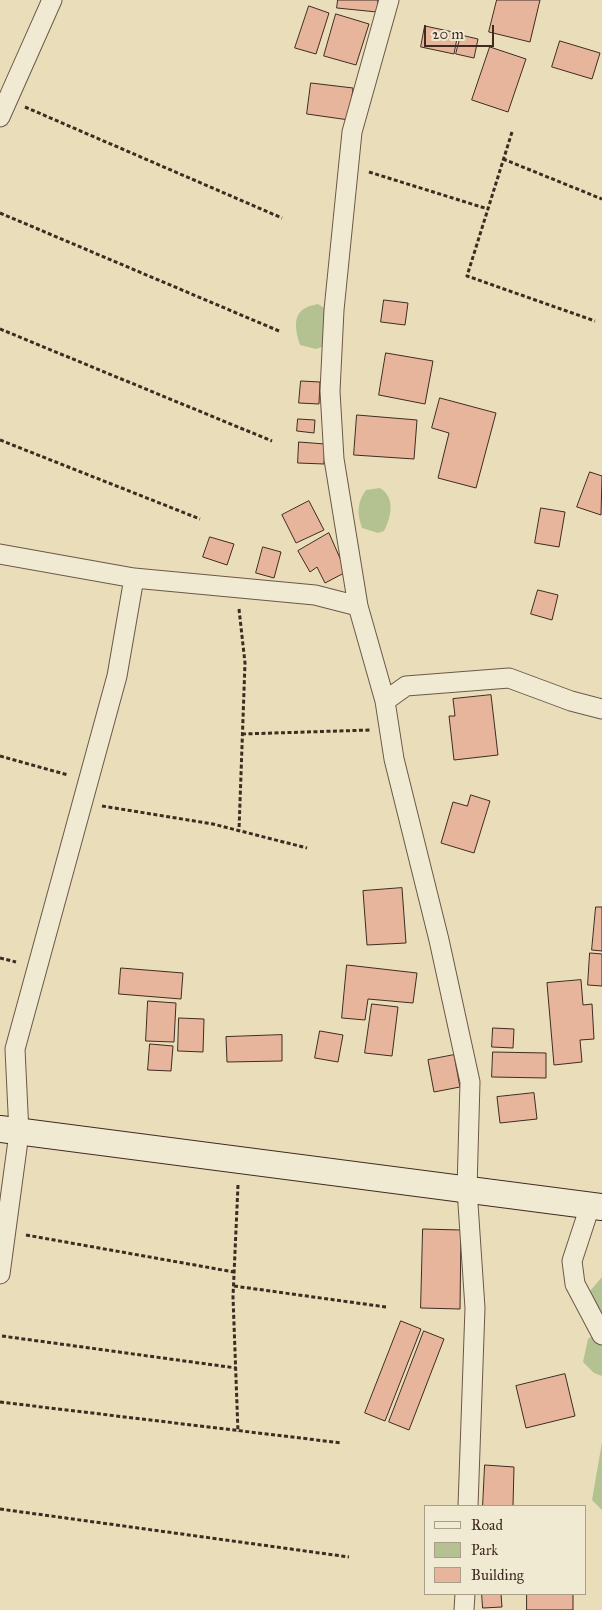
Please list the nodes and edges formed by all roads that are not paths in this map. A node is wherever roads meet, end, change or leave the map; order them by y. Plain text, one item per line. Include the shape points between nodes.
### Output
1 (52, 0) edge
2 (389, 0) edge
3 (0, 117) edge
4 (0, 554) edge
5 (134, 578) junction
6 (358, 606) junction
7 (385, 701) junction
8 (602, 709) edge
9 (9, 1131) edge
10 (467, 1189) junction
11 (596, 1207) edge
12 (0, 1274) edge
13 (602, 1334) edge
14 (468, 1505) edge
15 (465, 1595) edge
16 (464, 1610) edge

1 - 3 street
2 - 6 street via 352,132 334,310 330,391 334,459
4 - 5 street
5 - 6 street via 315,595
5 - 9 street via 117,676 15,1049
6 - 7 street
7 - 8 street via 406,686 509,678
7 - 10 street via 394,760 470,1082
9 - 10 street
9 - 12 street
10 - 11 street
10 - 14 street via 475,1308
11 - 13 street via 572,1260 575,1284
15 - 16 street

